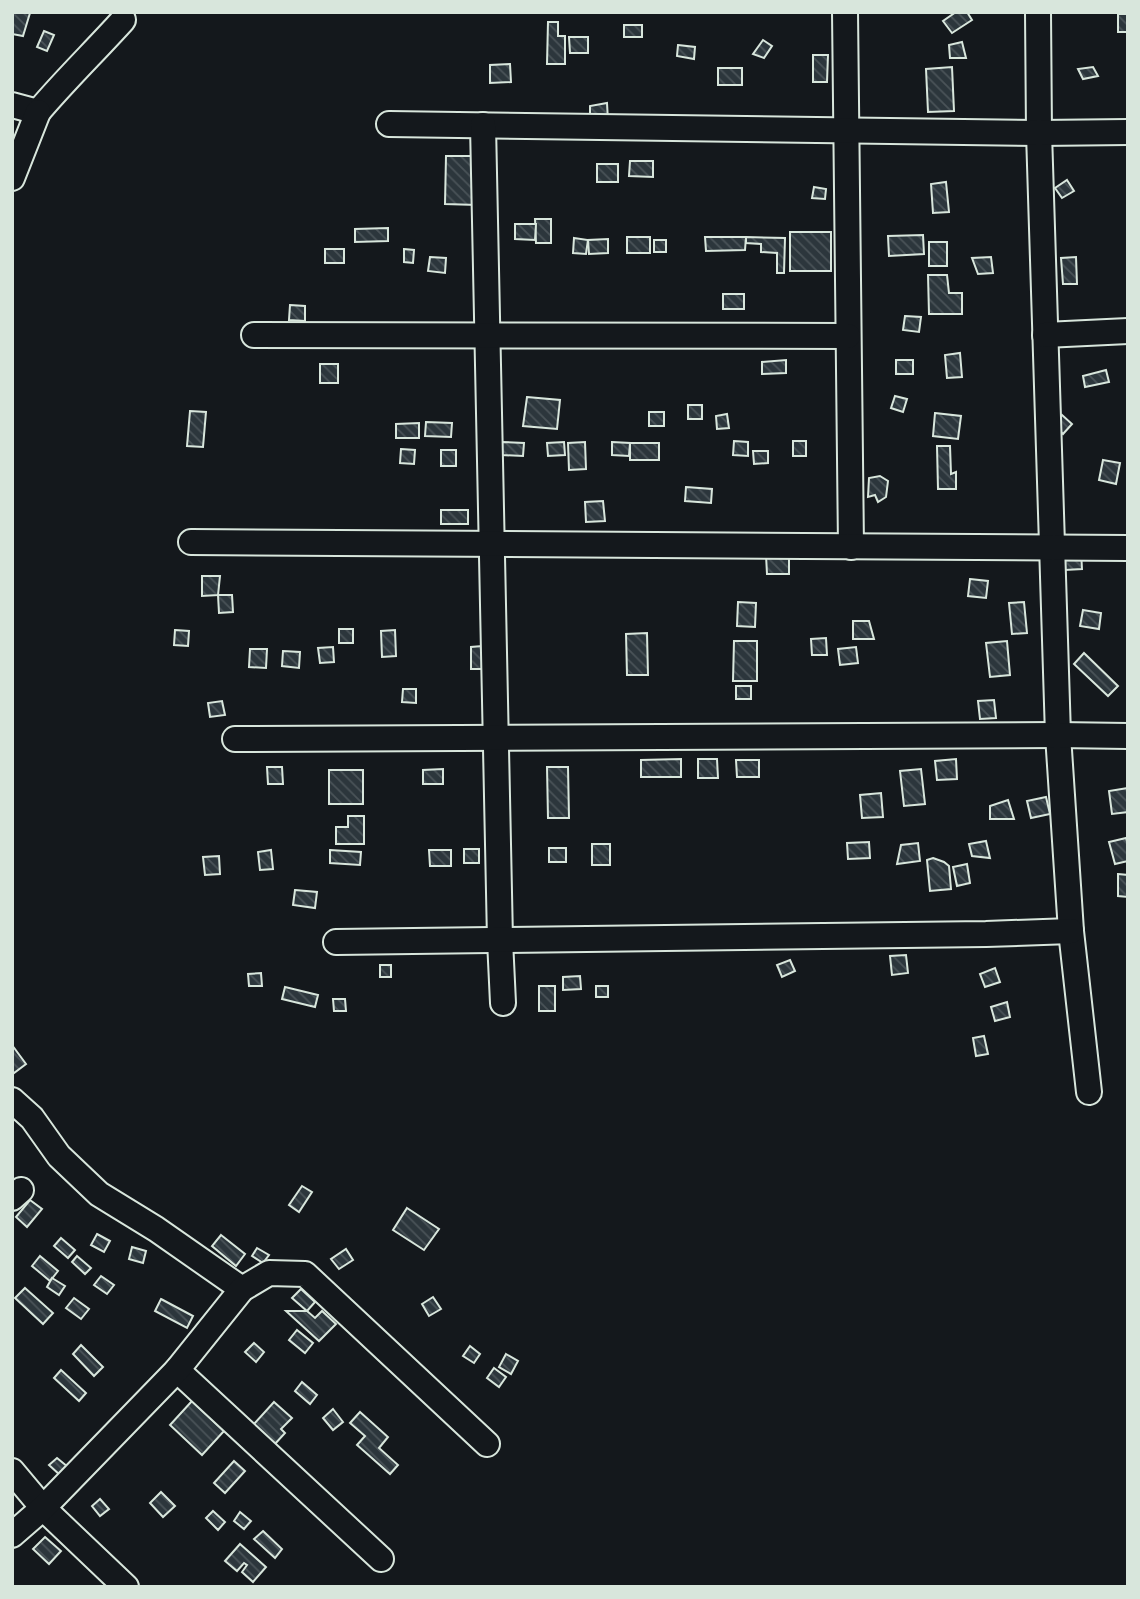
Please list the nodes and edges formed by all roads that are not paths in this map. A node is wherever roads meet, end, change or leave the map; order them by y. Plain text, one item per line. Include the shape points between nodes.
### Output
1 (845, 12) edge
2 (1038, 12) edge
3 (123, 20) dead end
4 (12, 105) edge
5 (38, 112) junction
6 (389, 124) dead end
7 (484, 125) junction
8 (846, 130) junction
9 (1128, 132) edge
10 (1038, 133) junction
11 (12, 178) edge
12 (1128, 331) edge
13 (254, 335) dead end
14 (488, 335) junction
15 (1045, 335) junction
16 (848, 336) junction
17 (191, 542) dead end
18 (492, 544) junction
19 (851, 547) junction
20 (1052, 548) junction
21 (1128, 548) edge
22 (1058, 735) junction
23 (1128, 736) edge
24 (496, 738) junction
25 (235, 739) dead end
26 (1070, 931) junction
27 (500, 940) junction
28 (337, 942) dead end
29 (503, 1003) dead end
30 (1089, 1092) dead end
31 (12, 1100) edge
32 (242, 1289) junction
33 (177, 1370) junction
34 (487, 1444) dead end
35 (12, 1471) edge
36 (43, 1508) junction
37 (12, 1535) edge
38 (382, 1559) dead end
39 (126, 1587) edge

1 - 8 street
2 - 10 street
3 - 5 street
4 - 5 street
5 - 11 street
6 - 7 street
7 - 8 street
7 - 14 street
8 - 10 street
8 - 16 street
9 - 10 street
10 - 15 street
12 - 15 street
13 - 14 street
14 - 16 street
14 - 18 street
15 - 20 street
16 - 19 street
17 - 18 street
18 - 19 street
18 - 24 street
19 - 20 street
20 - 21 street
20 - 22 street
22 - 23 street
22 - 24 street
22 - 26 street
24 - 25 street
24 - 27 street
26 - 27 street
26 - 30 street
27 - 28 street
27 - 29 street
31 - 32 street via 32,1118 59,1156 99,1194
32 - 33 street
32 - 34 street via 269,1273 305,1274
33 - 36 street
33 - 38 street
35 - 36 street
36 - 37 street
36 - 39 street

